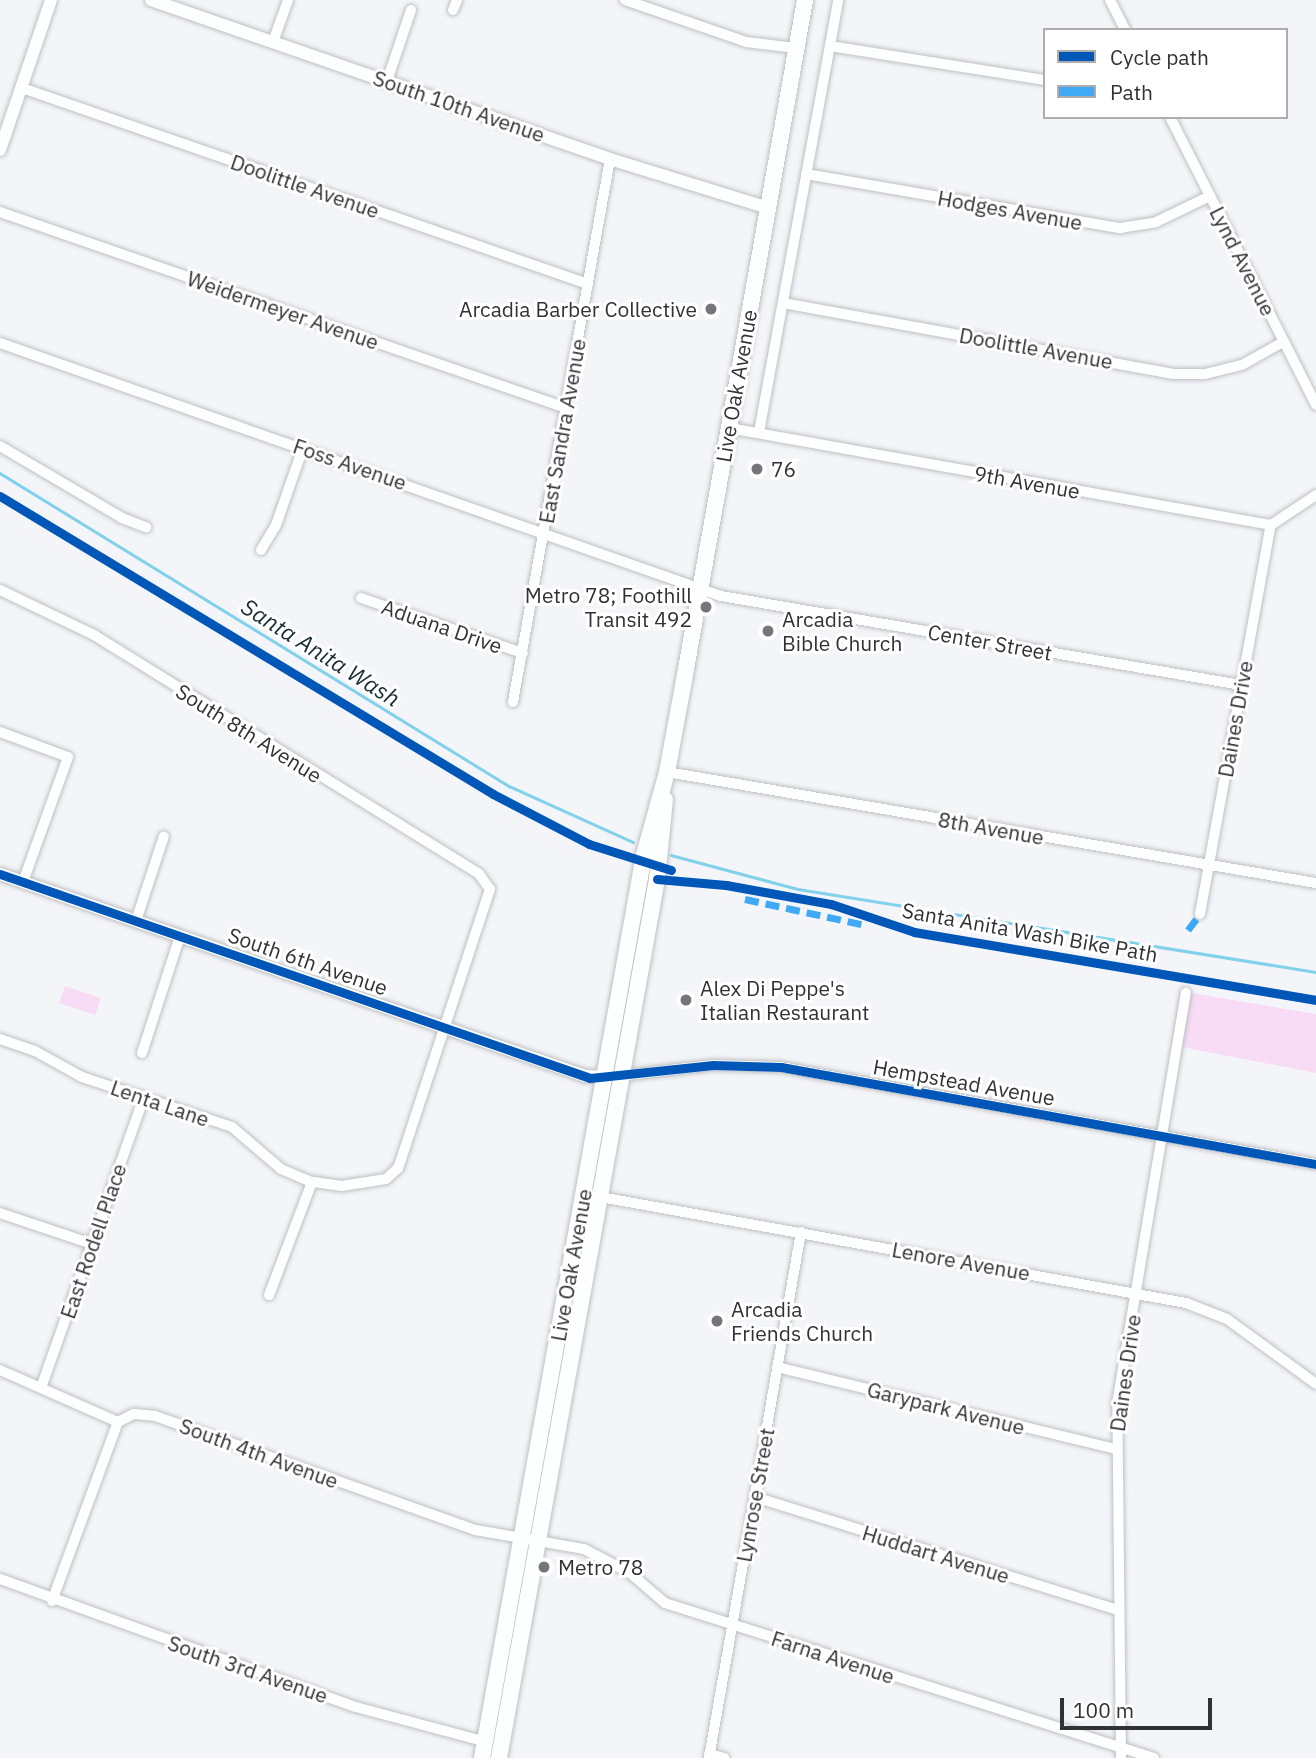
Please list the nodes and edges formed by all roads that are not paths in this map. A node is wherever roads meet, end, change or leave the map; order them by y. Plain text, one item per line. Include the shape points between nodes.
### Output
1 (51, 0) edge
2 (151, 0) edge
3 (288, 0) edge
4 (625, 0) edge
5 (805, 0) edge
6 (838, 0) edge
7 (1110, 0) edge
8 (411, 10) dead end
9 (1124, 28) edge
10 (273, 42) junction
11 (830, 46) junction
12 (796, 48) junction
13 (1043, 80) edge
14 (387, 81) junction
15 (22, 88) junction
16 (1171, 119) edge
17 (4, 128) edge
18 (0, 150) edge
19 (610, 159) junction
20 (806, 174) junction
21 (1210, 196) junction
22 (768, 208) junction
23 (0, 212) edge
24 (588, 284) junction
25 (783, 303) junction
26 (1283, 342) junction
27 (0, 343) edge
28 (1316, 405) edge
29 (566, 408) junction
30 (729, 428) junction
31 (759, 432) junction
32 (0, 446) edge
33 (303, 448) junction
34 (1316, 495) edge
35 (1271, 525) junction
36 (146, 527) dead end
37 (543, 531) junction
38 (261, 550) dead end
39 (699, 587) junction
40 (0, 590) edge
41 (361, 598) dead end
42 (523, 653) junction
43 (1241, 685) junction
44 (513, 702) dead end
45 (0, 732) edge
46 (667, 772) junction
47 (164, 836) dead end
48 (652, 858) junction
49 (1208, 865) junction
50 (0, 874) edge
51 (23, 882) junction
52 (1316, 883) edge
53 (1200, 914) dead end
54 (136, 921) junction
55 (180, 936) junction
56 (1186, 993) dead end
57 (445, 1027) junction
58 (0, 1039) edge
59 (142, 1053) dead end
60 (622, 1076) junction
61 (605, 1077) junction
62 (144, 1097) junction
63 (1163, 1134) junction
64 (1316, 1164) edge
65 (312, 1182) junction
66 (592, 1195) junction
67 (0, 1213) edge
68 (801, 1232) junction
69 (92, 1244) junction
70 (1136, 1293) junction
71 (270, 1295) dead end
72 (777, 1367) junction
73 (0, 1370) edge
74 (1316, 1384) edge
75 (42, 1385) junction
76 (118, 1422) junction
77 (1116, 1449) junction
78 (755, 1497) junction
79 (531, 1539) junction
80 (0, 1579) edge
81 (52, 1601) junction
82 (1118, 1610) junction
83 (732, 1625) junction
84 (485, 1741) junction
85 (500, 1751) edge
86 (1121, 1753) edge
87 (709, 1756) edge
88 (482, 1758) edge
89 (724, 1758) edge
90 (1154, 1758) edge

1 - 15 street
2 - 10 street, South 10th Avenue
3 - 10 street
4 - 12 street via 746,42
5 - 12 main road, Live Oak Avenue
6 - 11 street, Live Oak Avenue
7 - 9 street
8 - 14 street
10 - 14 street, South 10th Avenue
11 - 13 street
11 - 20 street, Live Oak Avenue
12 - 22 main road, Live Oak Avenue
14 - 19 street, South 10th Avenue
15 - 17 street
15 - 24 street, Doolittle Avenue
16 - 21 street, Lynd Avenue
17 - 18 street
19 - 22 street, South 10th Avenue
19 - 24 street, East Sandra Avenue
20 - 21 street, Hodges Avenue via 1120,228 1156,222
20 - 25 street, Live Oak Avenue
21 - 26 street, Lynd Avenue
22 - 30 main road, Live Oak Avenue
23 - 29 street, Weidermeyer Avenue
24 - 29 street, East Sandra Avenue
25 - 26 street, Doolittle Avenue via 1174,373 1205,374 1242,365
25 - 31 street, Live Oak Avenue
26 - 28 street, Lynd Avenue
27 - 33 street, Foss Avenue
29 - 37 street, East Sandra Avenue
30 - 31 street, 9th Avenue
30 - 39 main road, Live Oak Avenue
31 - 35 street, 9th Avenue
32 - 36 street via 122,518
33 - 37 street, Foss Avenue
33 - 38 street via 276,525
34 - 35 street
35 - 43 street, Daines Drive
37 - 39 street, Foss Avenue
37 - 42 street, East Sandra Avenue
39 - 43 street, Center Street via 721,596
39 - 46 main road, Live Oak Avenue
40 - 57 street, South 8th Avenue via 94,635 479,874 490,889
41 - 42 street, Aduana Drive
42 - 44 street, East Sandra Avenue
43 - 49 street, Daines Drive
45 - 51 street via 68,757
46 - 48 main road, Live Oak Avenue via 648,838
46 - 48 main road, Live Oak Avenue via 663,843
46 - 49 street, 8th Avenue
47 - 54 street
48 - 60 main road, Live Oak Avenue
48 - 61 main road, Live Oak Avenue
49 - 52 street, 8th Avenue
49 - 53 street, Daines Drive
50 - 51 street, South 6th Avenue
51 - 54 street, South 6th Avenue
54 - 55 street, South 6th Avenue
55 - 57 street, South 6th Avenue
55 - 59 street
56 - 63 street, Daines Drive
57 - 61 street, South 6th Avenue via 590,1078
57 - 65 street via 398,1168 386,1179 342,1186
58 - 62 street, Lenta Lane via 35,1051 82,1077
60 - 61 street, Hempstead Avenue
60 - 63 street, Hempstead Avenue via 713,1065 769,1066
60 - 66 main road, Live Oak Avenue
61 - 66 main road, Live Oak Avenue
62 - 65 street, Lenta Lane via 232,1127 281,1169
62 - 69 street, East Rodell Place
63 - 64 street, Hempstead Avenue
63 - 70 street, Daines Drive
65 - 71 street
66 - 68 street, Lenore Avenue
66 - 79 main road, Live Oak Avenue
67 - 69 street
68 - 70 street, Lenore Avenue
68 - 72 street, Lynrose Street
69 - 75 street, East Rodell Place
70 - 74 street, Lenore Avenue via 1186,1303 1227,1319
70 - 77 street, Daines Drive via 1117,1404
72 - 77 street, Garypark Avenue
72 - 78 street, Lynrose Street
73 - 75 street
75 - 76 street
76 - 79 street, South 4th Avenue via 134,1414 155,1416 476,1530
76 - 81 street
77 - 82 street, Daines Drive
78 - 82 street, Huddart Avenue
78 - 83 street, Lynrose Street
79 - 83 street, Farna Avenue via 606,1558 665,1603
79 - 84 main road, Live Oak Avenue
79 - 85 main road, Live Oak Avenue
80 - 81 street, South 3rd Avenue
81 - 84 street, South 3rd Avenue via 356,1707
82 - 86 street, Daines Drive
83 - 86 street, Farna Avenue
83 - 87 street, Lynrose Street
84 - 85 street, South 3rd Avenue
84 - 88 main road, Live Oak Avenue
86 - 90 street, Farna Avenue
87 - 89 street

